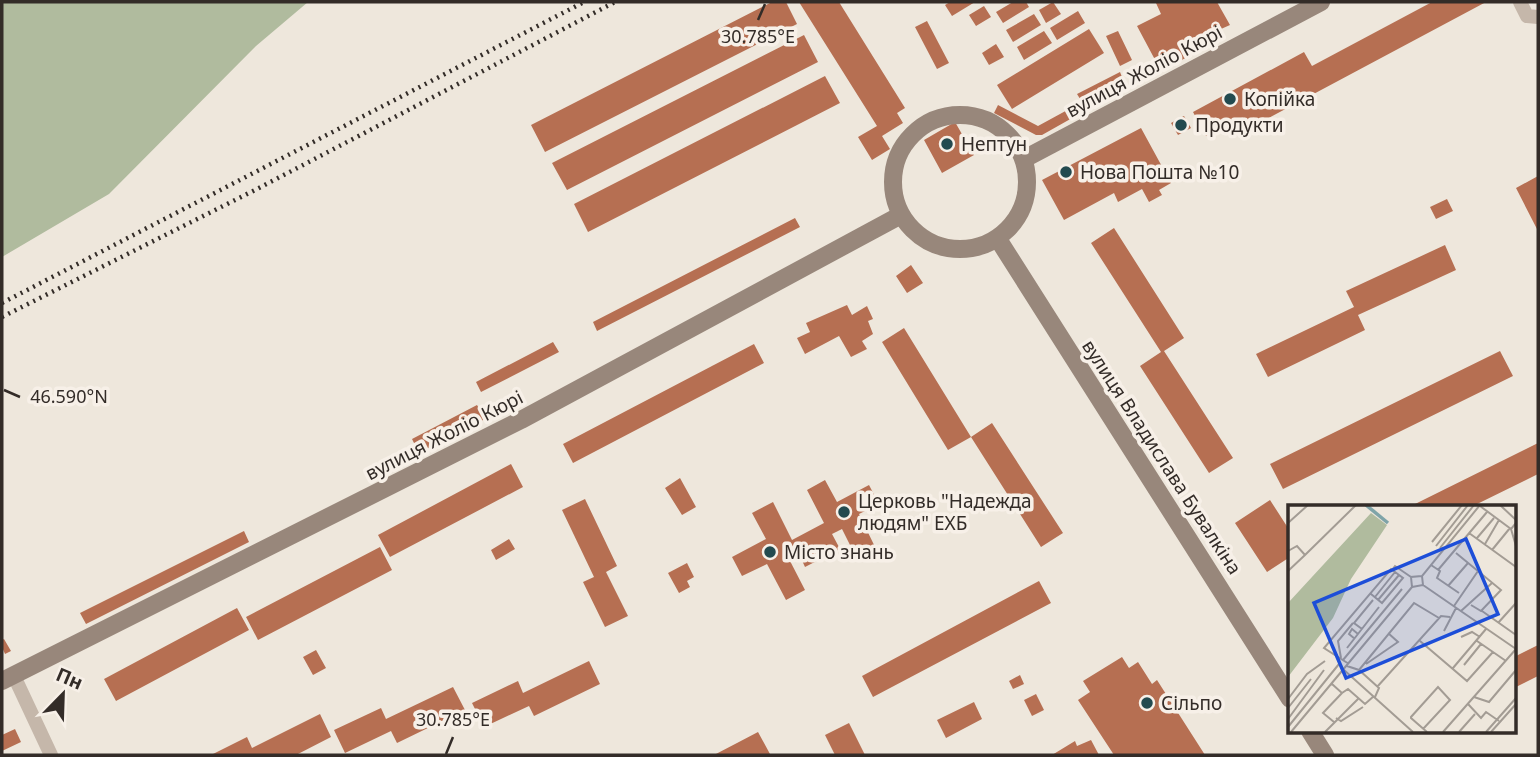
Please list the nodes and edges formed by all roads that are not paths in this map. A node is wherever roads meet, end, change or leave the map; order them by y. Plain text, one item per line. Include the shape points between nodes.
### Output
1 (1321, 2) edge
2 (1520, 2) edge
3 (1538, 18) edge
4 (1024, 159) junction
5 (901, 215) junction
6 (998, 239) junction
7 (8, 679) edge
8 (1288, 696) edge
9 (1311, 732) edge
10 (51, 755) edge
11 (1325, 755) edge

1 - 4 street, вулиця Жоліо Кюрі
2 - 3 street via 1527,16
4 - 5 street via 1013,139 976,116 953,115 921,125 900,151 893,172 893,194
4 - 6 street via 1025,203
5 - 6 street via 915,232 955,250 978,248
5 - 7 street, вулиця Жоліо Кюрі via 521,420
6 - 8 street, вулиця Владислава Бувалкіна
7 - 10 street
9 - 11 street

